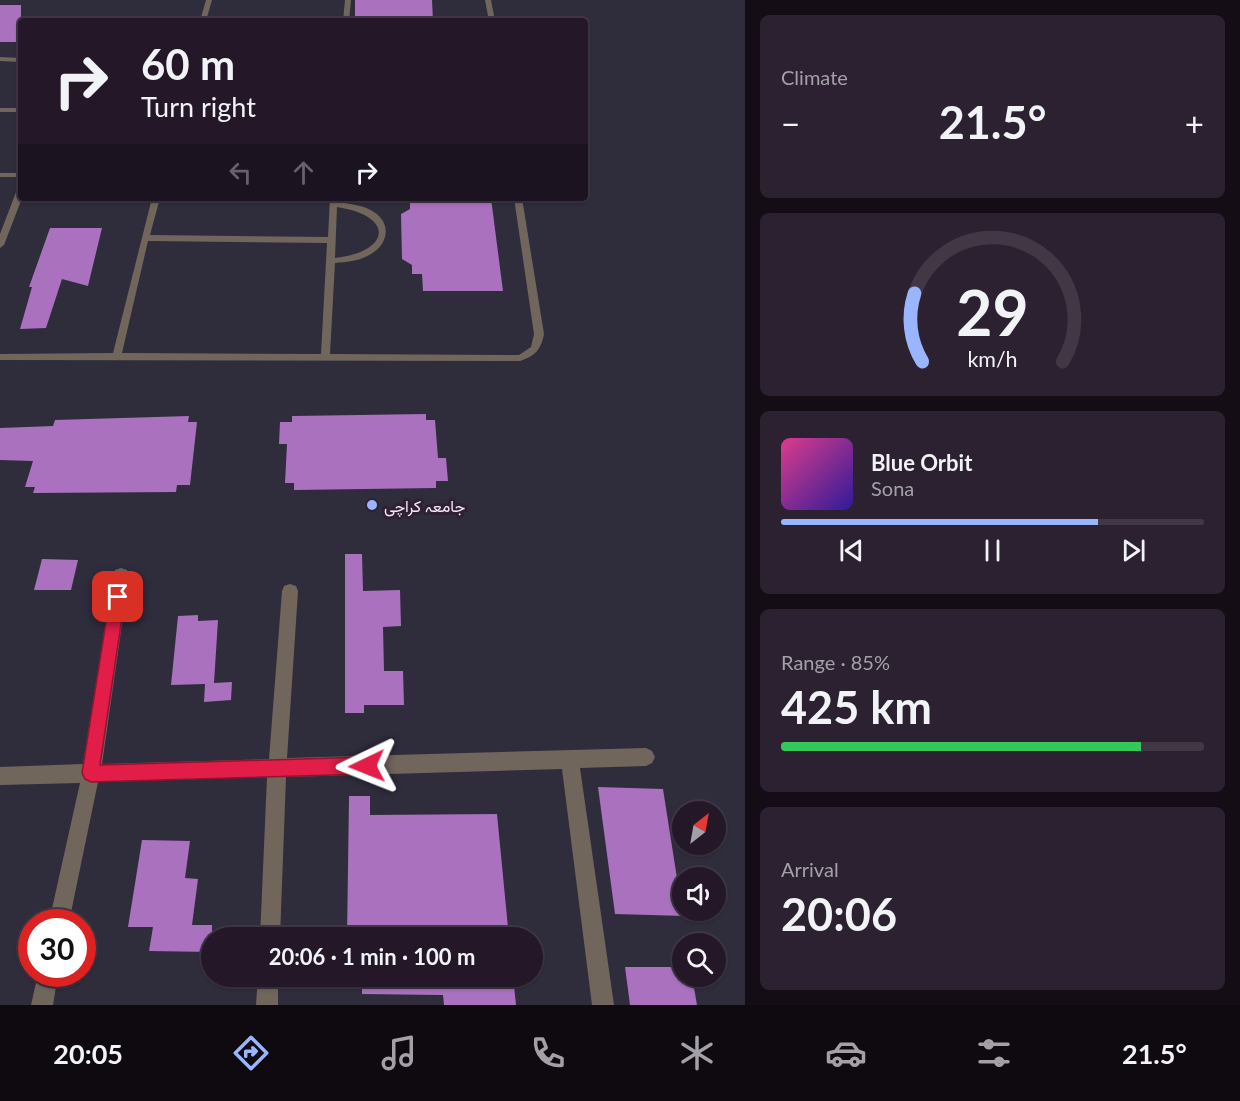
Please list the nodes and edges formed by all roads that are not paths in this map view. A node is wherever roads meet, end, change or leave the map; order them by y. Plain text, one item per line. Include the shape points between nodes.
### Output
1 (209, 0) edge
2 (348, 0) edge
3 (488, 0) edge
4 (204, 18) edge
5 (346, 18) edge
6 (491, 18) edge
7 (0, 59) edge
8 (18, 60) edge
9 (0, 110) edge
10 (18, 110) edge
11 (0, 175) edge
12 (18, 175) edge
13 (18, 197) edge
14 (155, 201) edge
15 (334, 201) edge
16 (518, 201) edge
17 (145, 238) junction
18 (331, 240) junction
19 (0, 245) edge
20 (330, 261) junction
21 (0, 357) edge
22 (117, 357) junction
23 (325, 357) junction
24 (121, 575) dead end
25 (290, 591) dead end
26 (646, 757) dead end
27 (570, 759) junction
28 (277, 768) junction
29 (91, 773) junction
30 (0, 776) edge
31 (62, 909) edge
32 (270, 927) edge
33 (45, 987) edge
34 (268, 987) edge
35 (42, 1005) edge
36 (267, 1005) edge
37 (603, 1005) edge

1 - 4 lane
2 - 5 lane
3 - 6 lane
7 - 8 lane
9 - 10 lane
11 - 12 lane
13 - 19 lane
14 - 17 lane
15 - 18 lane
15 - 20 lane via 366,209 384,227 376,249 364,257
16 - 23 lane via 539,334 532,354 520,358
17 - 18 lane
17 - 22 lane
18 - 20 lane
20 - 23 lane
21 - 22 lane
22 - 23 lane
24 - 29 street
25 - 28 street
26 - 27 street
27 - 28 street
27 - 37 street
28 - 29 street
28 - 32 street
29 - 30 street
29 - 31 street
33 - 35 street
34 - 36 street

